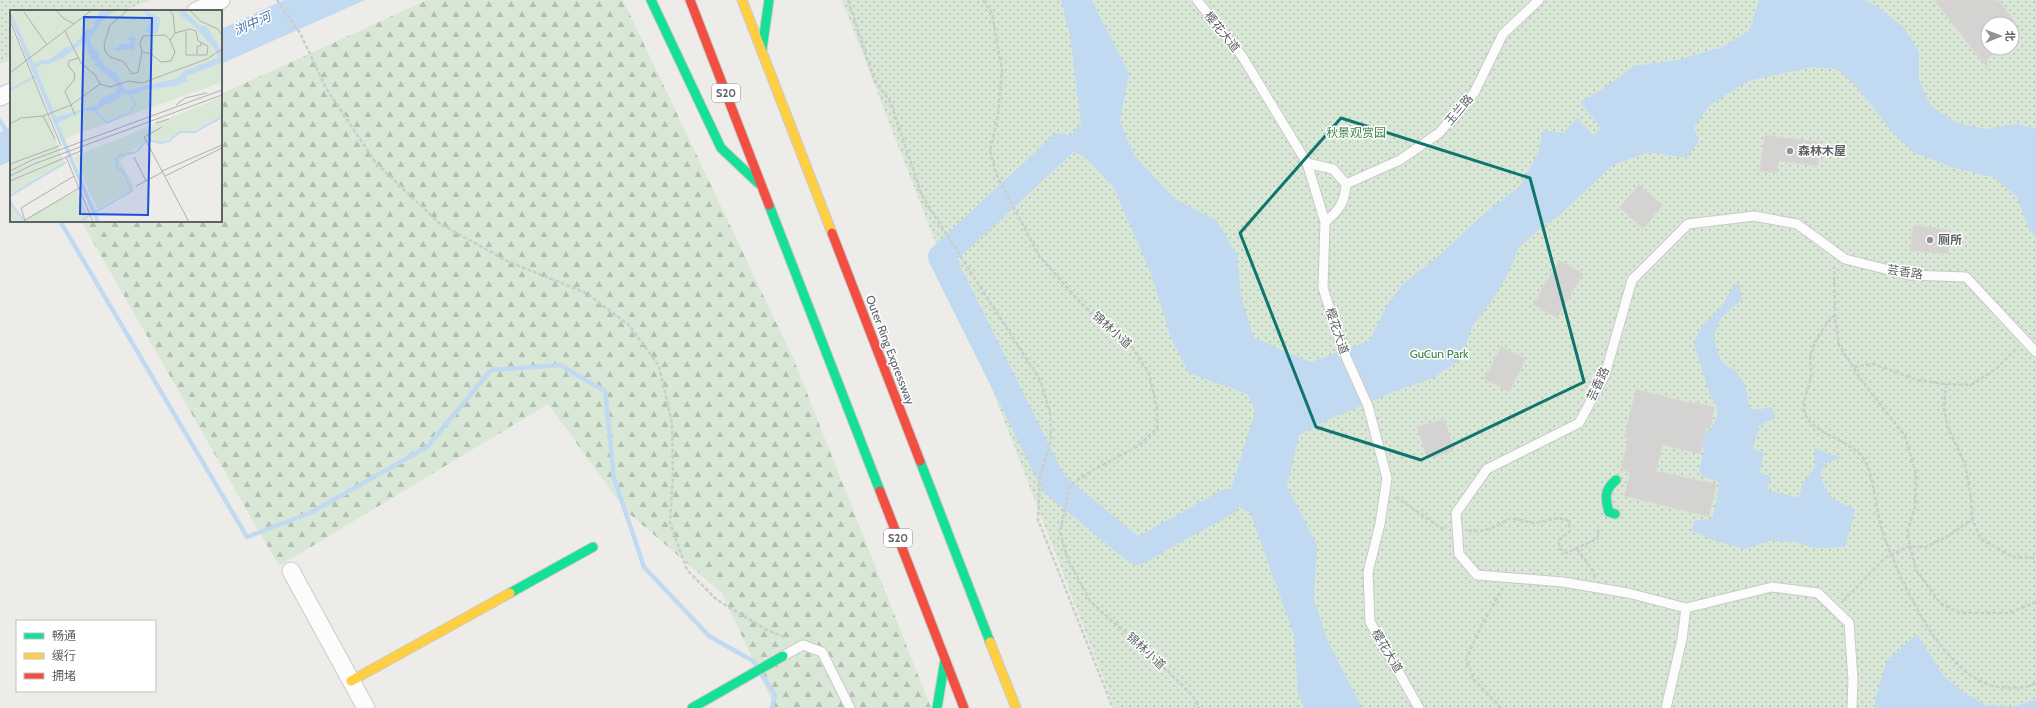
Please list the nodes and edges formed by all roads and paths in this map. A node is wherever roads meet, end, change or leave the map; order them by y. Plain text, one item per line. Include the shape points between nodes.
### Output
1 (221, 0) edge
2 (277, 0) edge
3 (651, 0) edge
4 (690, 0) edge
5 (742, 0) edge
6 (769, 0) edge
7 (848, 0) edge
8 (983, 0) edge
9 (1197, 0) edge
10 (1539, 0) edge
11 (198, 10) edge
12 (762, 52) junction
13 (10, 92) edge
14 (0, 97) edge
15 (1307, 163) junction
16 (1346, 184) junction
17 (762, 186) junction
18 (1325, 222) junction
19 (1833, 251) junction
20 (1835, 315) junction
21 (2029, 343) junction
22 (2036, 352) edge
23 (1854, 367) junction
24 (1946, 384) junction
25 (1616, 480) dead end
26 (1385, 490) junction
27 (1612, 513) joint
28 (1972, 519) junction
29 (1457, 528) junction
30 (1910, 546) junction
31 (593, 547) dead end
32 (1577, 549) junction
33 (1892, 554) junction
34 (2036, 558) edge
35 (291, 571) dead end
36 (1504, 577) junction
37 (1596, 588) junction
38 (2036, 602) edge
39 (1686, 608) junction
40 (1834, 610) junction
41 (803, 646) junction
42 (783, 656) joint
43 (946, 660) junction
44 (351, 681) junction
45 (2036, 683) edge
46 (366, 708) edge
47 (692, 708) edge
48 (850, 708) edge
49 (937, 708) edge
50 (964, 708) edge
51 (1016, 708) edge
52 (1113, 708) edge
53 (1199, 708) edge
54 (1419, 708) edge
55 (1501, 708) edge
56 (1666, 708) edge
57 (1852, 708) edge

1 - 11 street
2 - 41 path via 300,33 326,88 376,163 440,223 507,261 586,293 629,325 659,366 672,423 673,475 670,523 687,570 717,600 767,630
3 - 17 main road via 721,148
4 - 17 main road, S20
5 - 12 main road, Outer Ring Expressway
6 - 12 main road
7 - 52 path via 874,79 891,103 922,196 1040,380 1050,413 1051,440 1040,476 1038,520
8 - 53 path, 锦林小道 via 992,14 1002,70 998,115 990,151 997,176 1040,257 1082,304 1132,347 1149,373 1157,408 1156,428 1138,446 1070,485 1060,532 1068,560 1090,601 1193,696
9 - 15 lane, 樱花大道 via 1242,56
10 - 16 lane, 玉兰路 via 1503,34 1474,93 1439,133 1400,160
12 - 51 main road, Outer Ring Expressway
13 - 14 street
15 - 16 lane via 1333,168
15 - 18 lane, 樱花大道
16 - 18 lane via 1345,199
17 - 43 main road, S20
18 - 26 lane, 樱花大道 via 1323,288 1342,348 1368,406 1387,478
19 - 20 path
19 - 21 lane, 芸香路 via 1845,259 1908,275 1966,277
19 - 29 lane, 芸香路 via 1797,224 1754,216 1688,224 1632,280 1605,375 1579,423 1487,469 1456,513
20 - 23 path via 1839,345
20 - 33 path via 1828,320 1811,353 1811,376 1804,410 1811,425 1856,449 1867,464 1882,531
21 - 22 lane, 芸香路
21 - 24 path via 2016,348 1996,368 1971,385
23 - 24 path via 1873,364 1918,380
23 - 30 path via 1905,436 1916,474 1915,506 1907,533
24 - 28 path via 1944,409 1948,428 1965,464
25 - 27 main road via 1608,486 1605,495
26 - 29 path via 1441,528
26 - 54 lane, 樱花大道 via 1380,524 1368,572 1370,622
27 - 32 path via 1600,526 1596,539
28 - 30 path via 1950,535 1926,547
28 - 34 path via 1981,540 2013,557
29 - 32 path via 1474,532 1492,529 1510,518 1534,523 1559,518 1569,521 1570,531 1559,540 1559,548 1566,553
29 - 36 lane, 芸香路 via 1459,554 1477,575
30 - 33 path
30 - 38 path via 1916,570 1940,603 1960,613 2009,613
31 - 44 main road
32 - 37 path via 1594,572
33 - 40 path
33 - 45 path via 1907,591 1927,628 1949,656 1971,676 1992,686 2014,688
35 - 44 street
36 - 37 lane, 芸香路 via 1563,582
36 - 55 path via 1503,589 1482,624 1466,660 1474,680
37 - 39 lane, 芸香路 via 1628,593
39 - 40 lane via 1772,587 1818,593
39 - 56 lane
40 - 57 lane via 1849,623
41 - 42 lane
41 - 48 lane via 822,652
42 - 47 main road
43 - 49 main road
43 - 50 main road, S20
44 - 46 street

